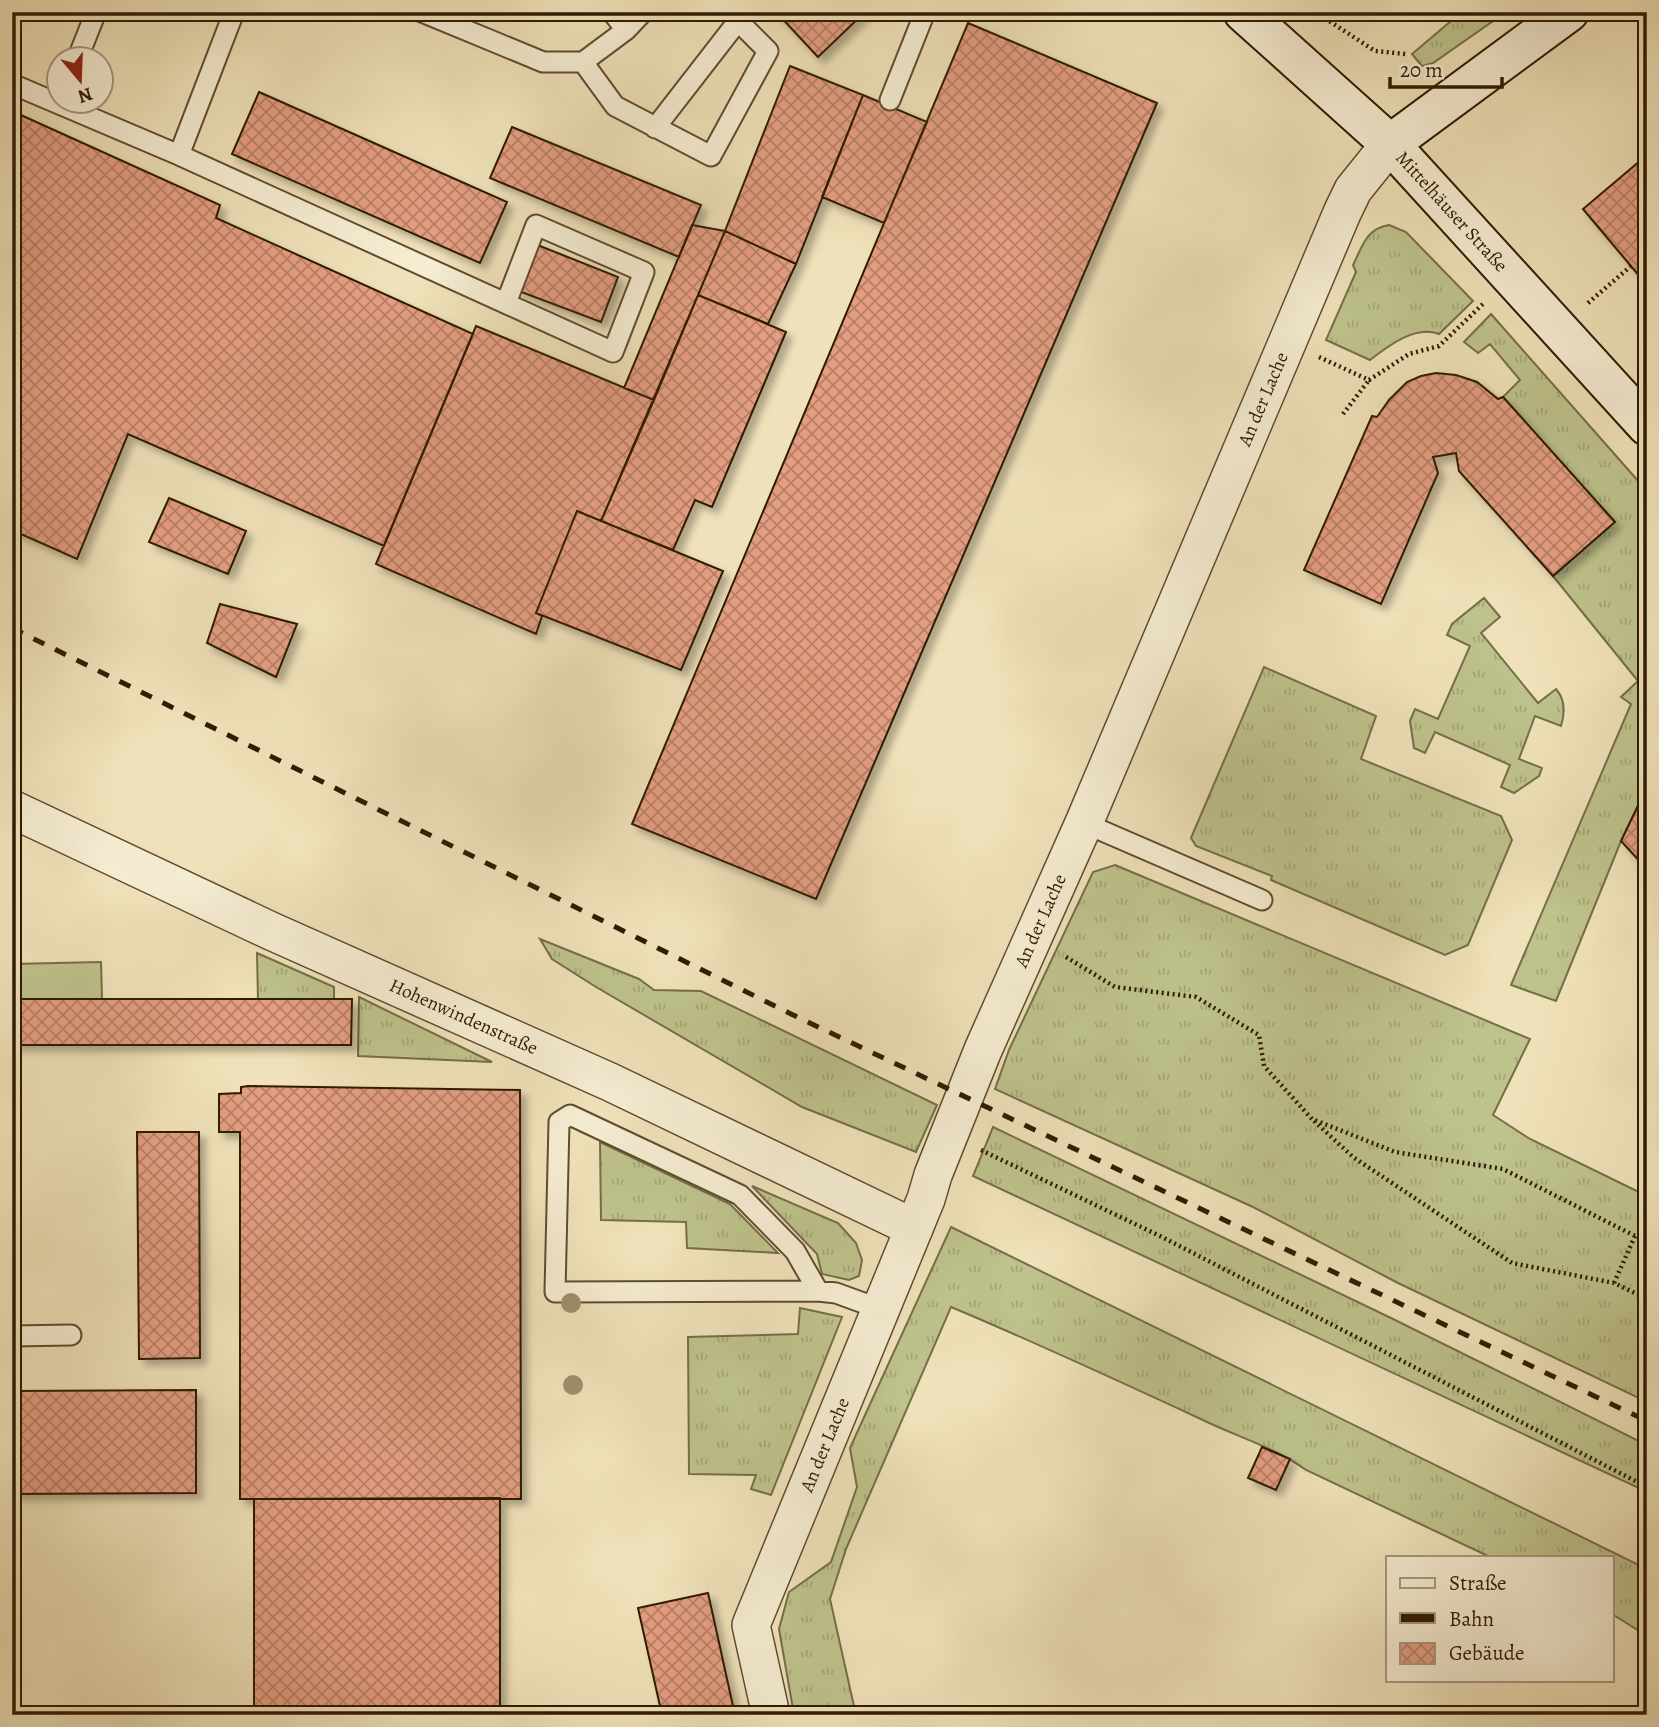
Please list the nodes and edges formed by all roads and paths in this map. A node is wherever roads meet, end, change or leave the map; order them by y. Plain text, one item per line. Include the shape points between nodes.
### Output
1 (96, 12) edge
2 (234, 12) edge
3 (422, 12) edge
4 (612, 12) edge
5 (643, 12) edge
6 (925, 12) edge
7 (1243, 12) edge
8 (1336, 12) edge
9 (1569, 12) edge
10 (733, 17) edge
11 (626, 30) junction
12 (83, 46) edge
13 (1406, 54) dead end
14 (583, 62) junction
15 (12, 84) edge
16 (46, 98) edge
17 (890, 100) dead end
18 (89, 116) edge
19 (655, 128) junction
20 (1390, 144) junction
21 (179, 155) junction
22 (1631, 266) dead end
23 (1486, 301) dead end
24 (506, 303) junction
25 (1588, 303) dead end
26 (1311, 353) dead end
27 (1369, 380) junction
28 (1343, 414) dead end
29 (1647, 426) edge
30 (12, 809) edge
31 (1084, 823) junction
32 (1262, 900) dead end
33 (1064, 955) dead end
34 (1312, 1119) junction
35 (948, 1135) junction
36 (914, 1227) junction
37 (1635, 1236) junction
38 (1647, 1242) edge
39 (1614, 1283) junction
40 (818, 1291) junction
41 (1647, 1299) edge
42 (880, 1309) junction
43 (71, 1335) dead end
44 (12, 1336) edge
45 (1647, 1487) edge
46 (771, 1715) edge

1 - 12 lane
2 - 21 lane
3 - 14 lane via 543,62
4 - 11 lane
5 - 11 lane
6 - 17 lane
7 - 20 main road, Mittelhäuser Straße
8 - 13 path via 1326,19 1375,51
9 - 20 main road
10 - 19 lane
10 - 19 lane via 768,51 712,156
11 - 14 lane
14 - 19 lane via 615,106
15 - 16 lane
18 - 21 lane
20 - 29 main road, Mittelhäuser Straße
20 - 31 street, An der Lache via 1353,190
21 - 24 lane
22 - 25 path
23 - 27 path via 1439,346 1409,354
24 - 24 lane via 613,352 644,272 536,225
26 - 27 path
27 - 28 path
30 - 36 street, Hohenwindenstraße via 610,1082
31 - 32 lane
31 - 35 street, An der Lache
33 - 34 path via 1115,987 1196,996 1259,1035 1264,1066
34 - 37 path via 1395,1152 1503,1169
34 - 39 path via 1353,1157 1512,1263
35 - 36 street, An der Lache
35 - 45 path via 1160,1236
36 - 42 street, An der Lache
37 - 38 path
37 - 39 path
39 - 41 path
40 - 40 lane via 555,1292 559,1122 570,1115 740,1195 795,1251
40 - 42 lane
42 - 46 street, An der Lache via 751,1625
43 - 44 lane

